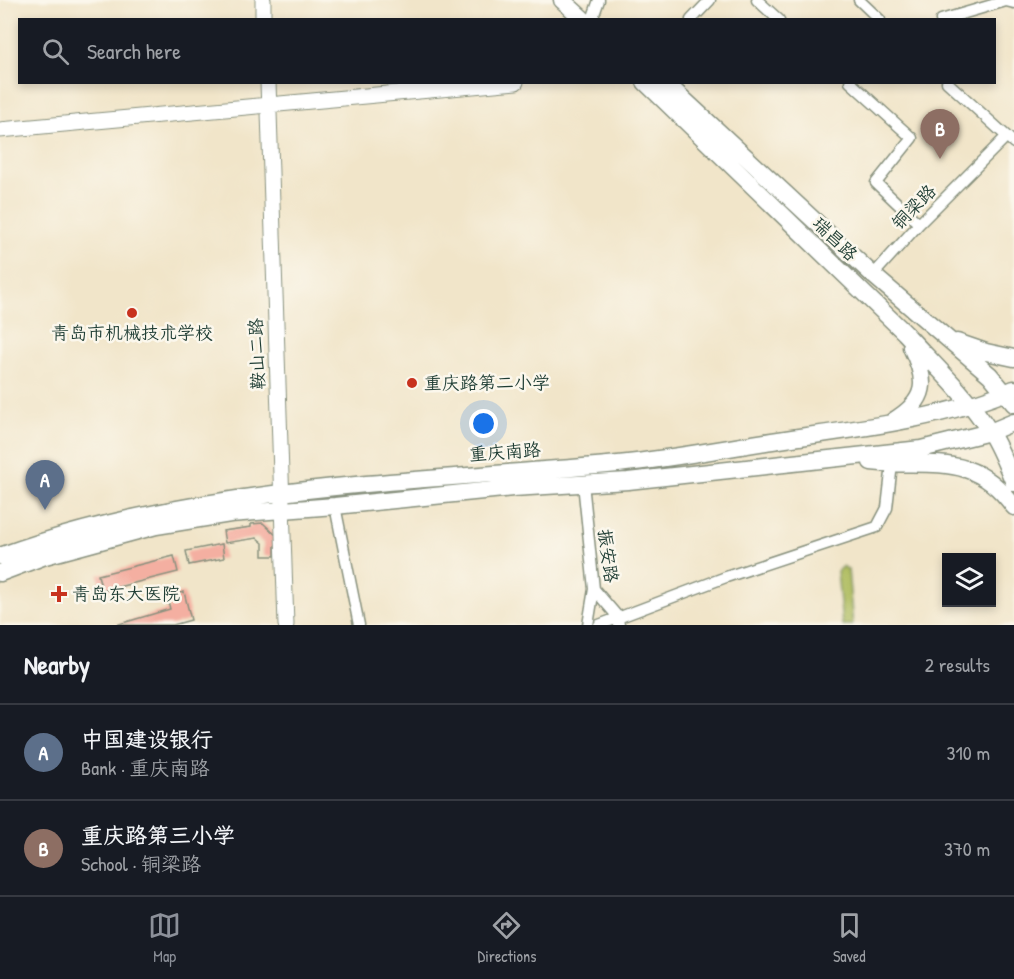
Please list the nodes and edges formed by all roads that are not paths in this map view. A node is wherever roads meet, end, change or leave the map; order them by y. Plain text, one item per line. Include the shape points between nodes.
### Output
1 (263, 0) edge
2 (562, 0) edge
3 (599, 0) edge
4 (710, 0) edge
5 (757, 0) edge
6 (859, 0) edge
7 (1014, 3) edge
8 (263, 18) edge
9 (582, 18) edge
10 (593, 18) edge
11 (693, 18) edge
12 (777, 18) edge
13 (878, 18) edge
14 (949, 18) edge
15 (268, 84) edge
16 (495, 84) edge
17 (647, 84) edge
18 (667, 84) edge
19 (852, 84) edge
20 (949, 84) edge
21 (269, 105) junction
22 (0, 130) edge
23 (1010, 140) edge
24 (919, 224) junction
25 (873, 275) junction
26 (905, 333) junction
27 (948, 338) junction
28 (1014, 358) edge
29 (1011, 396) edge
30 (970, 406) junction
31 (1014, 422) edge
32 (889, 424) junction
33 (990, 432) junction
34 (837, 458) junction
35 (892, 464) junction
36 (583, 483) junction
37 (1014, 483) edge
38 (281, 493) junction
39 (335, 506) junction
40 (1014, 507) edge
41 (281, 510) junction
42 (0, 556) edge
43 (0, 573) edge
44 (594, 589) junction
45 (618, 621) edge
46 (286, 625) edge
47 (359, 625) edge
48 (588, 625) edge
49 (599, 625) edge

1 - 8 street
2 - 9 main road
3 - 10 street
4 - 11 street
5 - 12 street
6 - 13 street
7 - 14 street via 1006,1
15 - 21 street, 鞍山二路
16 - 21 street
17 - 26 main road, 瑞昌路
18 - 25 main road, 瑞昌路
19 - 24 street via 912,138 876,183
20 - 23 street
21 - 22 street
21 - 38 street, 鞍山二路
23 - 24 street, 铜梁路
24 - 25 street, 铜梁路
25 - 27 main road, 瑞昌路
26 - 30 main road, 瑞昌路
26 - 32 main road via 921,366 921,389 906,413
27 - 28 main road
27 - 29 main road, 瑞昌路
29 - 30 main road, 重庆南路
30 - 32 main road, 重庆南路
30 - 33 main road, 瑞昌路
31 - 33 main road, 重庆南路
32 - 38 main road, 重庆南路 via 620,464
33 - 34 main road, 重庆南路 via 921,449
33 - 37 main road, 瑞昌路
34 - 35 main road
34 - 36 main road, 重庆南路
35 - 40 main road via 934,462 970,471 996,488
35 - 45 street via 887,508 877,527 726,577
36 - 39 main road, 重庆南路
36 - 44 street, 振安路
38 - 41 street, 鞍山二路
38 - 42 main road, 重庆南路 via 98,524
39 - 41 main road, 重庆南路
39 - 47 street
41 - 43 main road, 重庆南路 via 156,526 45,556
41 - 46 street, 鞍山二路
44 - 45 street, 振安路
44 - 48 street
45 - 49 street

